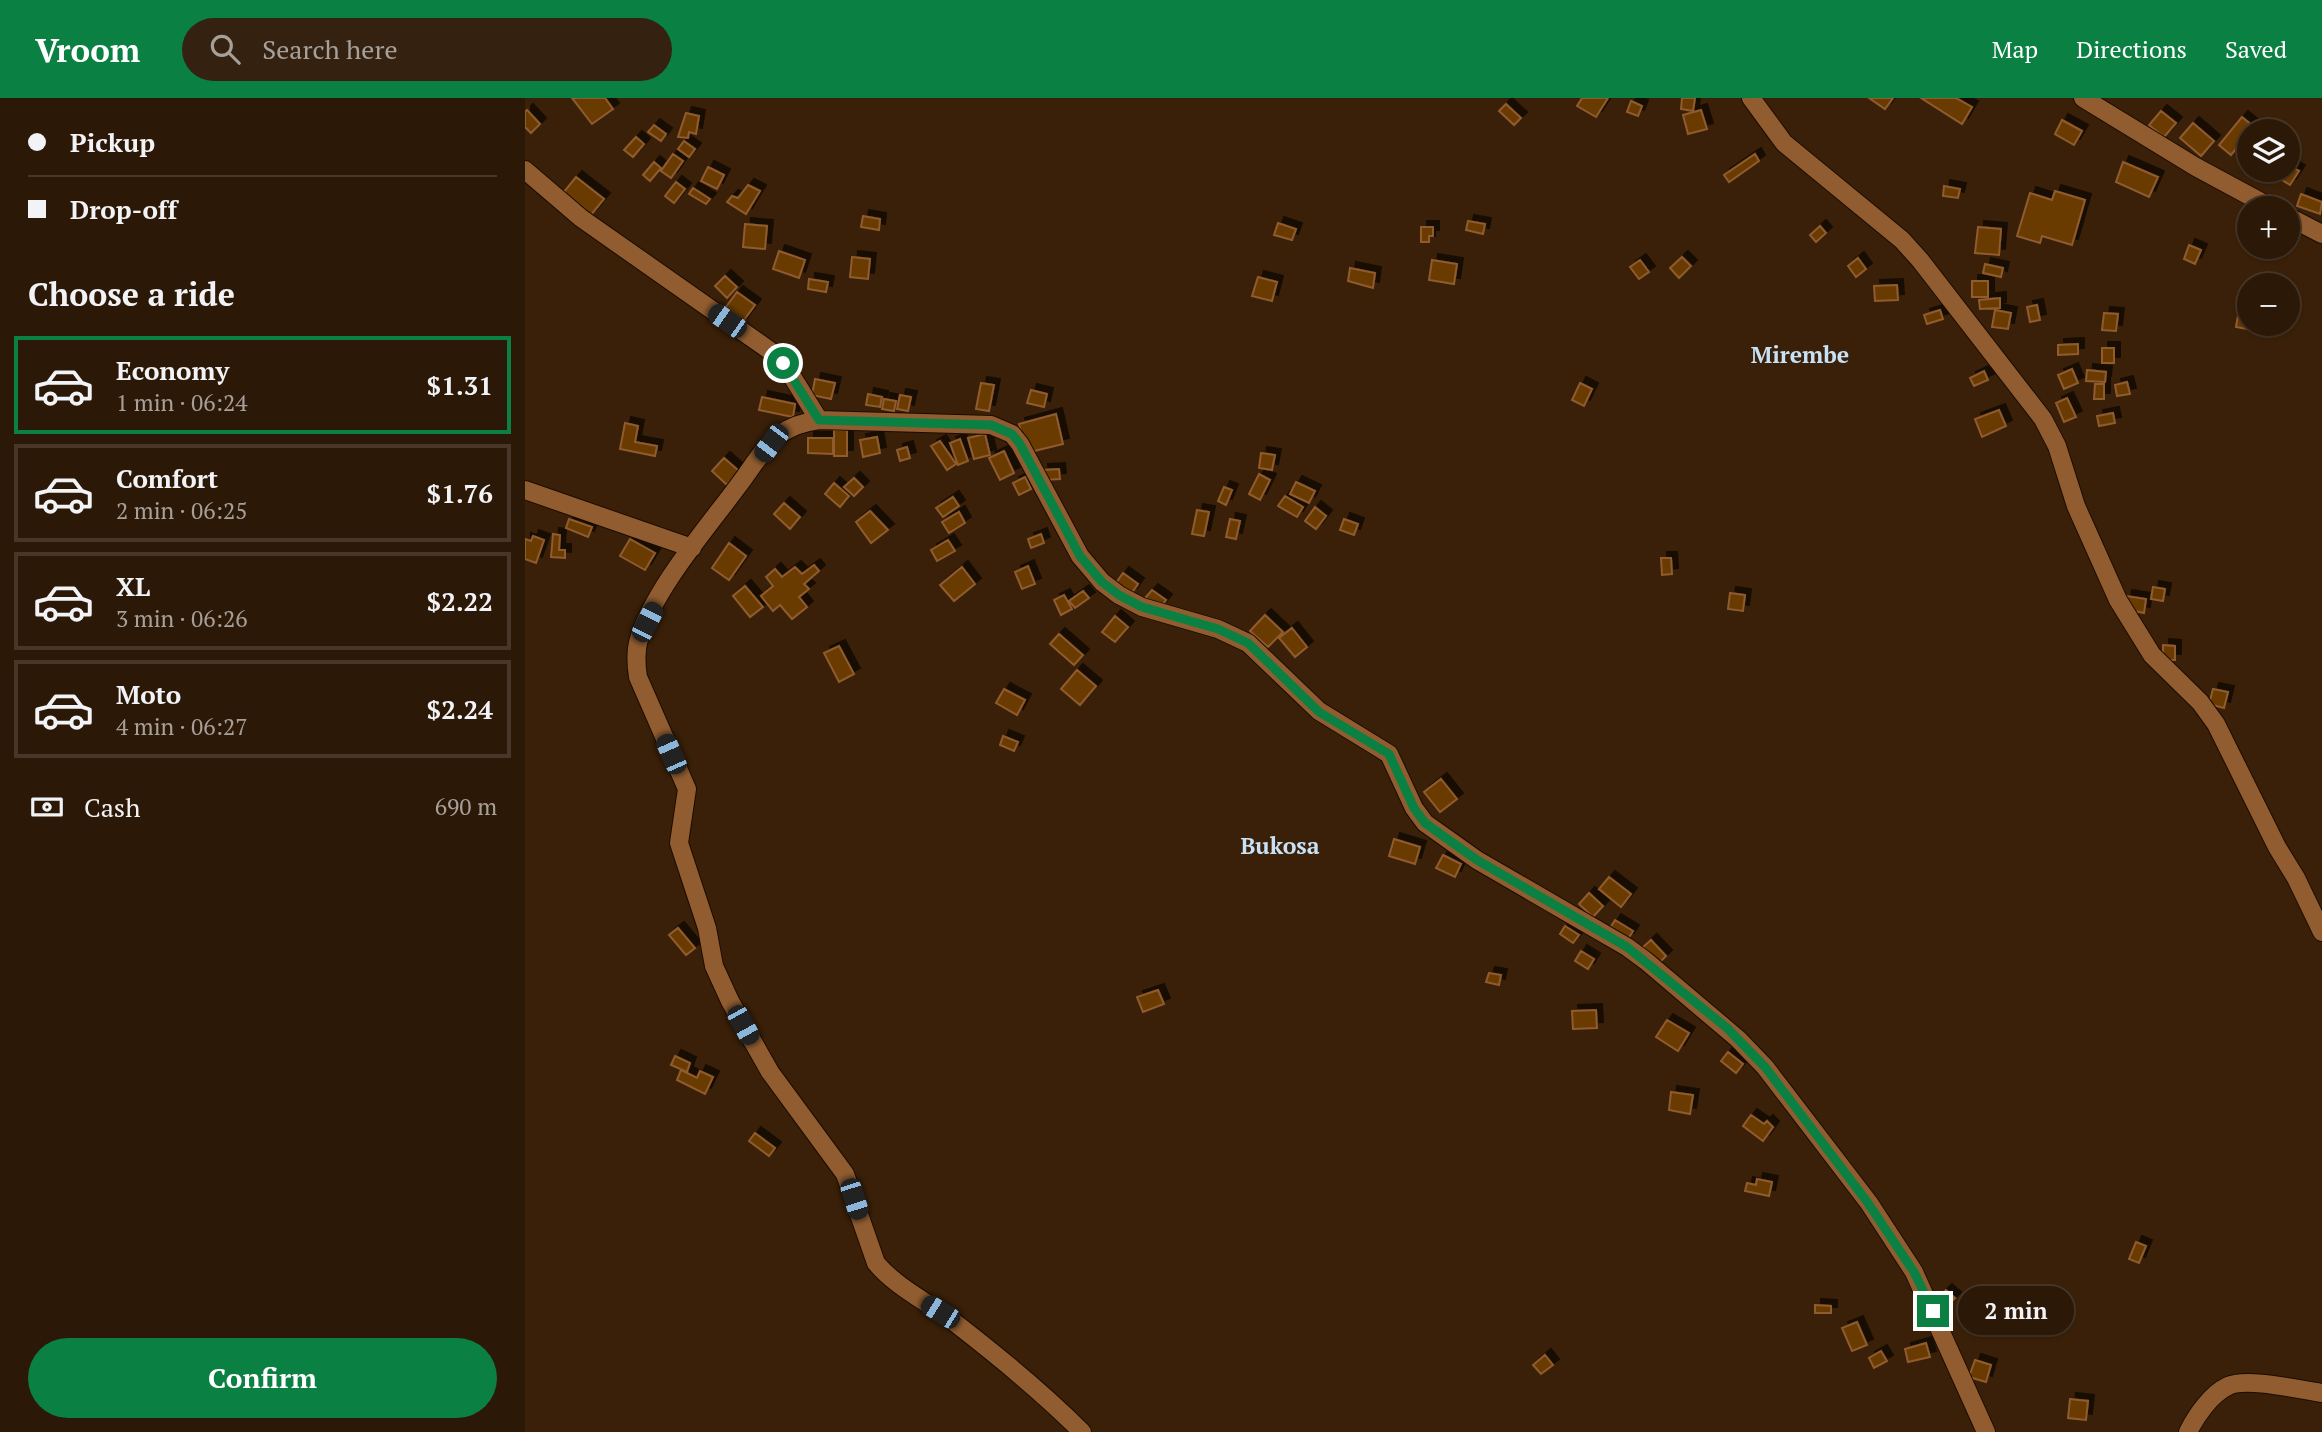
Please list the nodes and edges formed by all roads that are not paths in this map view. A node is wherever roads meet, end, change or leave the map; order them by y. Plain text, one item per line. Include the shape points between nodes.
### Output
1 (1752, 98) edge
2 (2083, 98) edge
3 (525, 170) edge
4 (2250, 196) edge
5 (2300, 223) edge
6 (2322, 234) edge
7 (819, 420) junction
8 (525, 490) edge
9 (692, 548) junction
10 (2322, 932) edge
11 (2322, 1393) edge
12 (1082, 1432) edge
13 (1986, 1432) edge
14 (2187, 1432) edge

1 - 10 street via 1784,144 1894,233 1920,260 2043,419 2117,600 2152,655 2216,724
2 - 4 street
3 - 7 street via 581,218 769,350
5 - 6 street
7 - 9 street via 793,426 771,443
7 - 13 street via 991,425 1012,434 1080,556 1102,582 1142,607 1218,629 1248,643 1319,712 1389,754 1425,823 1477,860 1627,947 1727,1028 1765,1067 1914,1272
8 - 9 street
9 - 12 street via 662,592 639,640 636,659 638,677 687,789 680,843 714,966 769,1072 845,1174 876,1263 956,1323
11 - 14 street via 2261,1383 2229,1385 2213,1397

